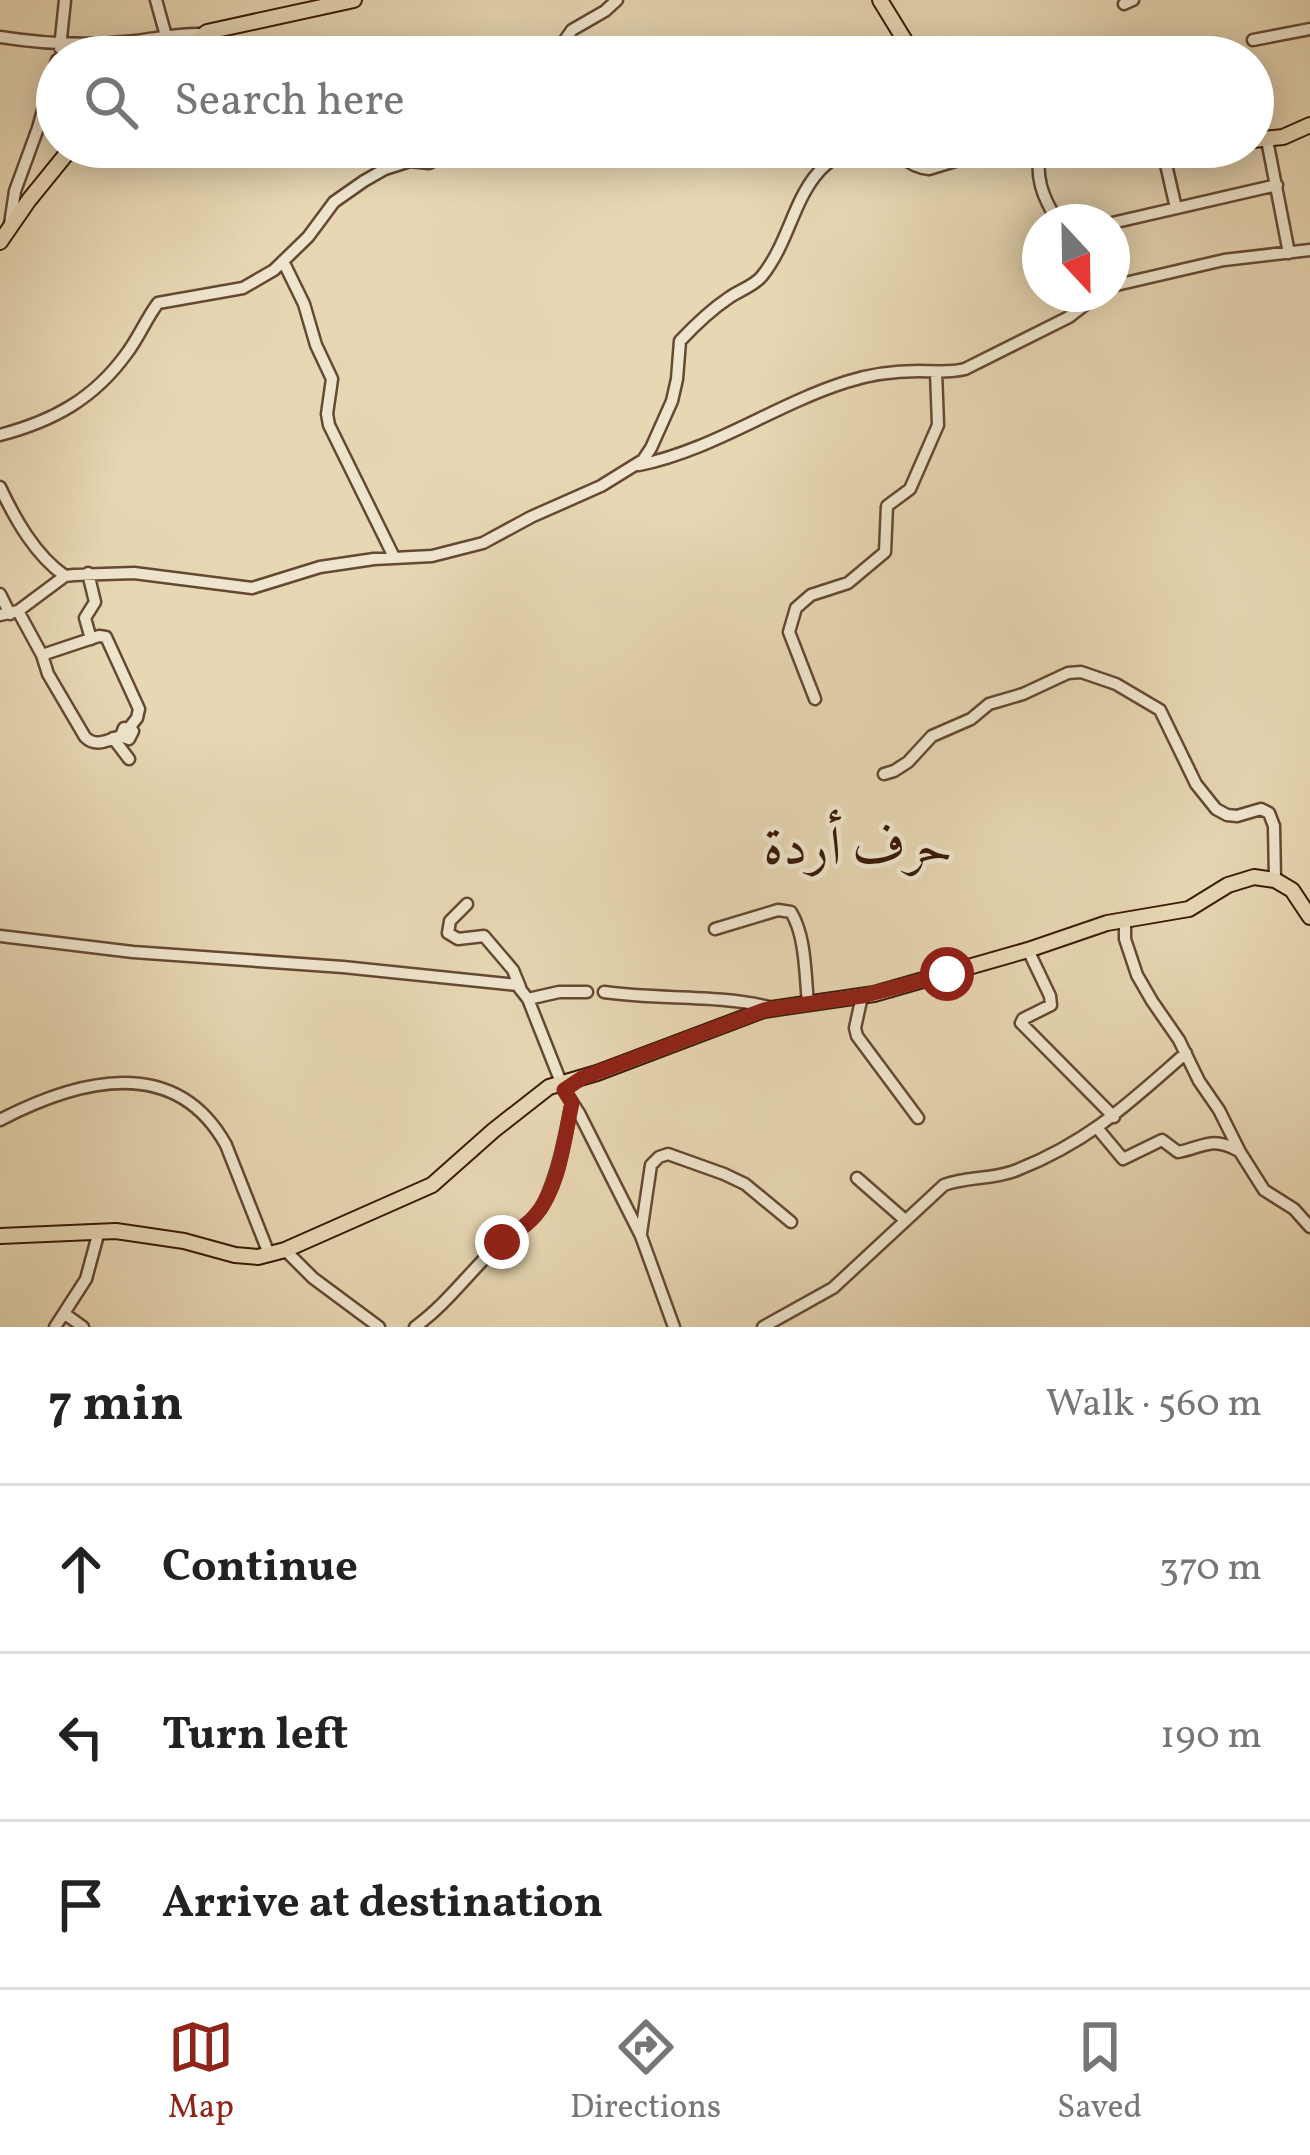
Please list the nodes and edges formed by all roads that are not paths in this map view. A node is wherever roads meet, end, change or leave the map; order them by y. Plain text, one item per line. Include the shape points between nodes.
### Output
1 (65, 0) edge
2 (156, 0) edge
3 (354, 0) edge
4 (617, 0) edge
5 (880, 0) edge
6 (1310, 29) edge
7 (205, 33) junction
8 (61, 36) edge
9 (166, 36) joint
10 (201, 36) edge
11 (206, 36) edge
12 (568, 36) edge
13 (902, 36) edge
14 (1274, 36) edge
15 (0, 37) edge
16 (36, 47) edge
17 (1310, 125) edge
18 (36, 133) edge
19 (1274, 138) edge
20 (56, 168) edge
21 (388, 168) edge
22 (822, 168) edge
23 (1037, 168) edge
24 (1167, 168) edge
25 (1271, 168) edge
26 (1277, 185) junction
27 (1048, 204) edge
28 (1177, 208) junction
29 (1130, 219) edge
30 (4, 235) edge
31 (1310, 250) edge
32 (1289, 253) junction
33 (283, 261) junction
34 (1130, 282) edge
35 (1076, 312) edge
36 (936, 372) junction
37 (0, 435) edge
38 (636, 465) junction
39 (0, 487) edge
40 (394, 557) junction
41 (88, 573) junction
42 (64, 576) junction
43 (0, 594) edge
44 (10, 613) edge
45 (92, 639) junction
46 (42, 655) junction
47 (815, 699) dead end
48 (121, 734) junction
49 (129, 759) dead end
50 (884, 774) dead end
51 (1275, 880) junction
52 (467, 904) dead end
53 (1310, 917) edge
54 (1125, 919) junction
55 (1107, 923) junction
56 (715, 929) dead end
57 (0, 936) edge
58 (1028, 950) junction
59 (1132, 960) junction
60 (520, 987) junction
61 (586, 992) dead end
62 (604, 992) dead end
63 (862, 996) junction
64 (528, 999) junction
65 (808, 1003) junction
66 (772, 1008) junction
67 (1186, 1053) junction
68 (566, 1092) junction
69 (1114, 1117) junction
70 (918, 1118) dead end
71 (0, 1120) edge
72 (1097, 1129) junction
73 (1240, 1152) junction
74 (857, 1178) dead end
75 (905, 1220) junction
76 (791, 1222) dead end
77 (1310, 1227) edge
78 (99, 1231) junction
79 (0, 1236) edge
80 (641, 1237) junction
81 (285, 1250) junction
82 (269, 1255) junction
83 (65, 1314) junction
84 (56, 1327) edge
85 (83, 1327) edge
86 (379, 1327) edge
87 (415, 1327) edge
88 (674, 1327) edge
89 (764, 1327) edge

1 - 8 street
2 - 9 street
3 - 7 main road
4 - 12 street
5 - 13 main road
6 - 14 street
7 - 9 street
7 - 10 main road
7 - 11 street
15 - 16 street
17 - 19 main road
18 - 30 street
20 - 30 main road
21 - 33 street via 334,202
22 - 38 street via 759,279 680,341 672,401
23 - 27 street
24 - 28 street
25 - 26 street
26 - 28 street
26 - 32 street
28 - 29 street
31 - 32 street
32 - 34 street
33 - 37 street via 236,290 158,303 92,393
33 - 40 street via 332,379 329,425
35 - 36 street via 965,369
36 - 38 street via 852,380 690,451
36 - 47 street via 938,425 910,489 887,506 884,552 848,583 805,598 792,616 789,632
38 - 40 street via 483,543
39 - 42 street via 34,546
40 - 41 street via 252,589
41 - 42 street
41 - 45 street
42 - 44 street
43 - 44 street
44 - 46 street
45 - 46 street
45 - 48 street via 109,641 139,709
46 - 48 street via 90,743
48 - 49 street
50 - 51 street via 989,704 1086,673 1160,710 1216,809 1269,813
51 - 53 main road
51 - 54 main road via 1239,880 1189,909
52 - 60 street via 448,933 484,936
54 - 55 main road
54 - 59 street
55 - 58 main road
55 - 59 street
56 - 65 street via 791,912
57 - 60 street
58 - 63 main road
58 - 69 street via 1051,1005 1021,1024
59 - 67 street
60 - 64 street
61 - 64 street
62 - 66 street
63 - 65 main road
63 - 70 street via 856,1036
64 - 68 street
65 - 66 main road
66 - 68 main road via 582,1078
67 - 69 street
67 - 73 street
68 - 80 street
68 - 81 main road via 542,1092 432,1185
68 - 87 street via 555,1175 542,1207
69 - 72 street
71 - 82 street via 95,1084 176,1092 218,1130
72 - 73 street via 1124,1159 1162,1140 1178,1152 1207,1142
72 - 75 street via 1016,1171 944,1185
73 - 77 street via 1264,1190
74 - 75 street
75 - 89 street via 833,1288
76 - 80 street via 746,1184 665,1155 651,1166
78 - 79 main road
78 - 82 main road
78 - 83 street via 86,1279
80 - 88 street
81 - 82 main road
81 - 86 street
83 - 84 street
83 - 85 street

